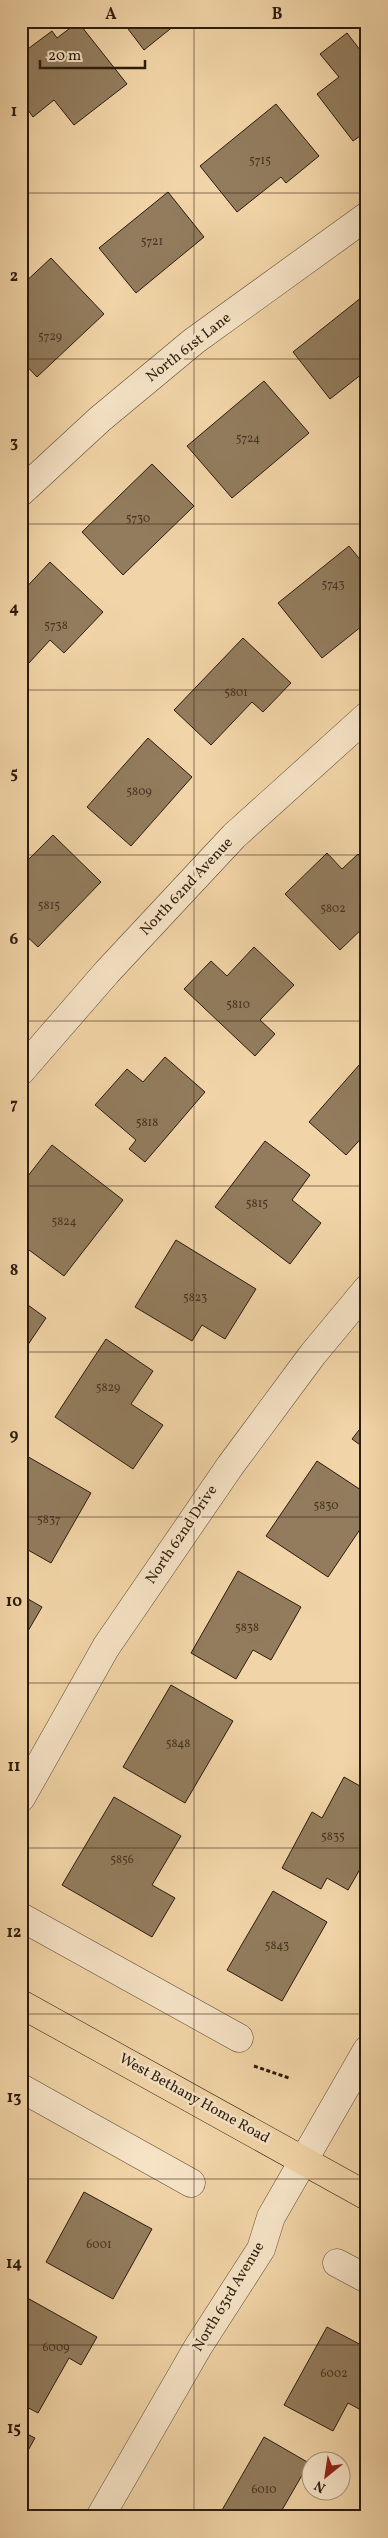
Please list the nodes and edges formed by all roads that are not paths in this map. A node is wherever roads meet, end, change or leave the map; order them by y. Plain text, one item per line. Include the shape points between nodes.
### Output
1 (367, 216) edge
2 (21, 492) edge
3 (367, 716) edge
4 (21, 1071) edge
5 (367, 1289) edge
6 (21, 1798) edge
7 (21, 1917) edge
8 (21, 2004) edge
9 (239, 2038) dead end
10 (367, 2050) edge
11 (21, 2088) edge
12 (303, 2160) junction
13 (190, 2183) dead end
14 (367, 2196) edge
15 (337, 2262) dead end
16 (367, 2279) edge
17 (100, 2517) edge

1 - 2 street, North 61st Lane via 194,341 100,419
3 - 4 street, North 62nd Avenue via 234,836 107,972
5 - 6 street, North 62nd Drive via 313,1354 230,1466 106,1647
7 - 9 street
8 - 12 main road, West Bethany Home Road
10 - 12 street, North 63rd Avenue
11 - 13 street
12 - 14 main road, West Bethany Home Road
12 - 17 street, North 63rd Avenue via 271,2217 261,2249 198,2347
15 - 16 street

